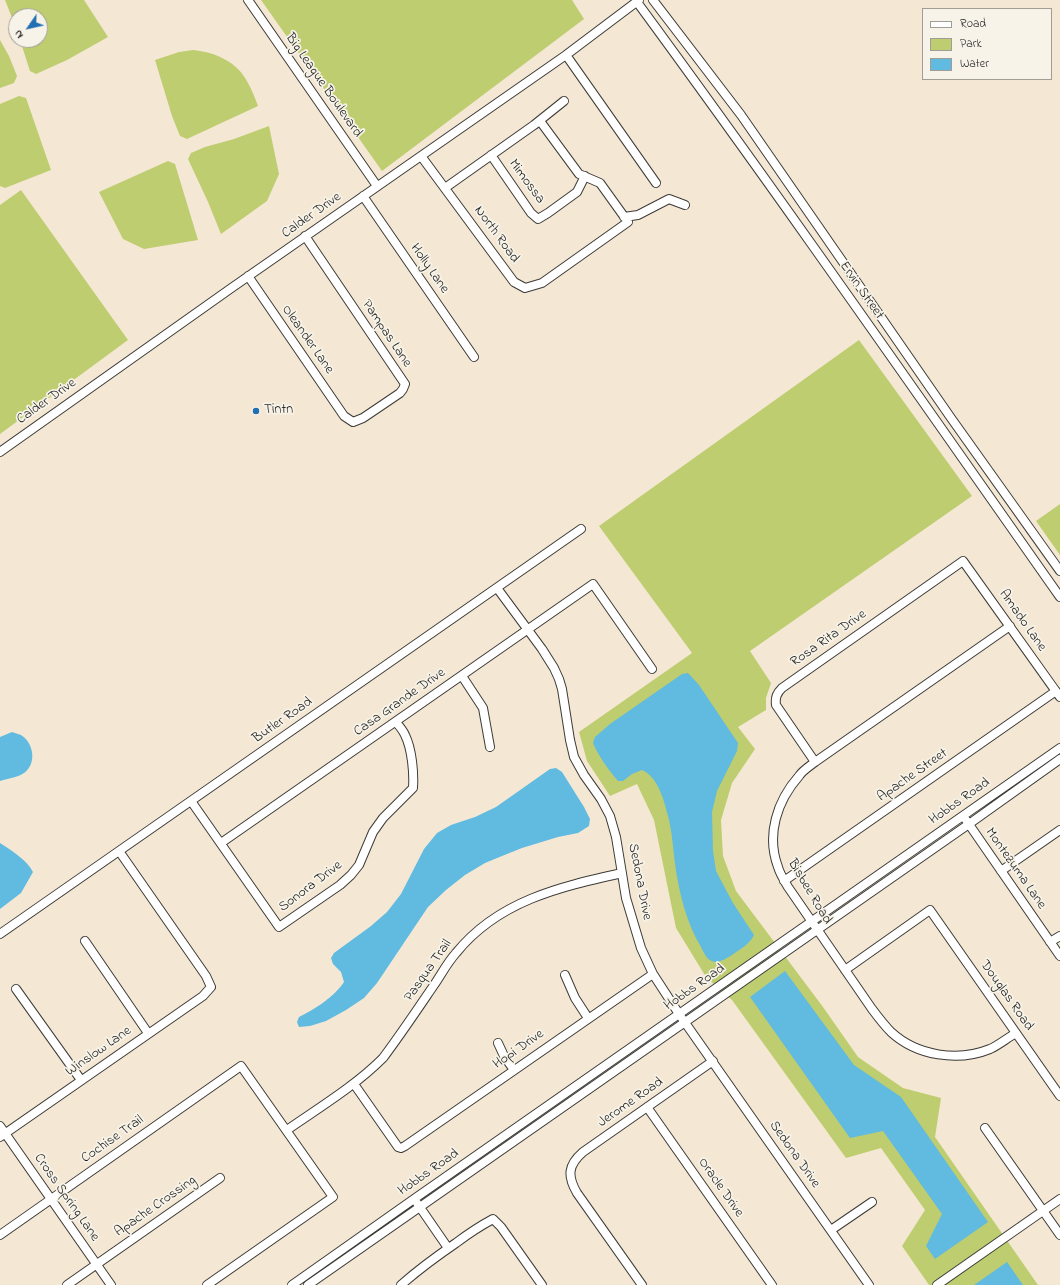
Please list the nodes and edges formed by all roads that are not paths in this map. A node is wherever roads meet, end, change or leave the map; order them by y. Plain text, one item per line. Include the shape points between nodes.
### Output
1 (248, 0) edge
2 (653, 0) edge
3 (638, 1) edge
4 (566, 55) junction
5 (564, 102) dead end
6 (534, 125) junction
7 (491, 155) junction
8 (422, 156) junction
9 (585, 176) junction
10 (656, 183) dead end
11 (377, 186) junction
12 (445, 188) junction
13 (363, 196) junction
14 (685, 205) dead end
15 (624, 218) junction
16 (305, 236) junction
17 (248, 276) junction
18 (474, 357) dead end
19 (346, 417) joint
20 (0, 452) edge
21 (581, 530) dead end
22 (963, 561) joint
23 (1060, 571) edge
24 (497, 588) junction
25 (1060, 597) edge
26 (1010, 626) junction
27 (527, 630) junction
28 (652, 669) dead end
29 (462, 676) junction
30 (1058, 694) edge
31 (396, 722) junction
32 (490, 747) dead end
33 (1060, 748) edge
34 (1060, 759) edge
35 (815, 762) junction
36 (191, 801) junction
37 (963, 816) junction
38 (969, 824) junction
39 (1060, 830) edge
40 (221, 843) junction
41 (119, 851) junction
42 (1001, 871) junction
43 (622, 873) junction
44 (784, 881) junction
45 (812, 922) junction
46 (817, 930) junction
47 (0, 934) edge
48 (1060, 936) edge
49 (85, 941) dead end
50 (1050, 942) junction
51 (1060, 956) edge
52 (845, 970) junction
53 (653, 974) junction
54 (565, 975) dead end
55 (16, 988) dead end
56 (680, 1014) junction
57 (588, 1018) junction
58 (685, 1021) junction
59 (148, 1033) junction
60 (1016, 1033) junction
61 (498, 1043) dead end
62 (713, 1061) junction
63 (514, 1070) junction
64 (81, 1080) junction
65 (354, 1084) junction
66 (1060, 1096) edge
67 (647, 1107) junction
68 (0, 1126) edge
69 (985, 1128) dead end
70 (287, 1130) junction
71 (3, 1136) edge
72 (220, 1178) dead end
73 (414, 1198) junction
74 (51, 1199) junction
75 (1060, 1199) edge
76 (872, 1202) dead end
77 (419, 1207) junction
78 (1043, 1211) junction
79 (831, 1230) junction
80 (0, 1235) edge
81 (1060, 1235) edge
82 (344, 1248) junction
83 (448, 1248) junction
84 (350, 1256) junction
85 (97, 1265) junction
86 (539, 1284) edge
87 (68, 1285) edge
88 (111, 1285) edge
89 (207, 1285) edge
90 (292, 1285) edge
91 (308, 1285) edge
92 (401, 1285) edge
93 (642, 1285) edge
94 (772, 1285) edge
95 (870, 1285) edge
96 (937, 1285) edge

1 - 11 street, Big League Boulevard
2 - 23 street, Ervin Street via 741,114
3 - 4 street, Calder Drive
3 - 25 street, Ervin Street
4 - 8 street, Calder Drive
4 - 10 street
5 - 6 street
6 - 7 street
6 - 9 street via 540,121 579,174
7 - 9 street, Mimossa via 531,213 538,219 577,192
7 - 12 street
8 - 11 street, Calder Drive
8 - 12 street, North Road
9 - 15 street via 600,183
11 - 13 street, Calder Drive
12 - 15 street, North Road via 514,282 525,288 542,283 628,222
13 - 16 street, Calder Drive
13 - 18 street, Holly Lane
14 - 15 street via 669,199 638,215
16 - 17 street, Calder Drive
16 - 19 street, Pampas Lane via 404,384 400,394 363,418 353,422
17 - 19 street, Oleander Lane
17 - 20 street, Calder Drive
21 - 24 street, Butler Road
22 - 26 street, Amado Lane
22 - 35 street, Rosa Rita Drive via 777,693 776,705
24 - 27 street, Sedona Drive
24 - 36 street, Butler Road
26 - 30 street, Amado Lane
26 - 35 street, Bisbee Road
27 - 28 street, Casa Grande Drive via 593,584
27 - 29 street, Casa Grande Drive
27 - 43 street, Sedona Drive via 542,649 559,679 574,757 610,816
29 - 31 street, Casa Grande Drive
29 - 32 street via 483,708
30 - 44 street, Apache Street
31 - 40 street, Casa Grande Drive
31 - 40 street, Sonora Drive via 408,743 414,777 413,788 393,807 373,832 359,865 350,875 340,885 279,928
33 - 37 street, Hobbs Road
34 - 38 street, Hobbs Road
35 - 44 street, Bisbee Road via 800,774 786,792 774,821 776,861
36 - 40 street
36 - 41 street, Butler Road
37 - 38 street, Montezuma Lane
37 - 45 street, Hobbs Road
38 - 42 street, Montezuma Lane
38 - 46 street, Hobbs Road
39 - 42 street
41 - 47 street, Butler Road
41 - 59 street, Winslow Lane via 206,976 211,987 203,996
42 - 50 street, Montezuma Lane
43 - 53 street, Sedona Drive via 631,920
43 - 65 street, Pasqua Trail via 554,890 519,903 494,917 455,953 383,1058
44 - 45 street, Bisbee Road
45 - 46 street, Bisbee Road
45 - 56 street, Hobbs Road
46 - 52 street, Bisbee Road
46 - 58 street, Hobbs Road
48 - 50 street
49 - 59 street
50 - 51 street, Montezuma Lane
52 - 60 street, Bisbee Road via 882,1023 901,1040 919,1049 930,1053 963,1056 991,1049
52 - 60 street, Douglas Road via 930,910
53 - 56 street, Sedona Drive
53 - 57 street, Hopi Drive
54 - 57 street via 575,998
55 - 64 street
56 - 58 street, Sedona Drive
56 - 73 street, Hobbs Road
57 - 63 street, Hopi Drive
58 - 62 street, Sedona Drive
58 - 77 street, Hobbs Road
59 - 64 street, Winslow Lane
60 - 66 street, Douglas Road
61 - 63 street
62 - 67 street, Jerome Road
62 - 79 street, Sedona Drive
63 - 65 street, Hopi Drive via 401,1148
64 - 71 street, Winslow Lane
65 - 70 street, Pasqua Trail
67 - 93 street, Jerome Road via 583,1152 574,1161 570,1171 577,1193
67 - 94 street, Oracle Drive
68 - 71 street, Cross Spring Lane
69 - 78 street
70 - 74 street, Cochise Trail via 241,1066
70 - 89 street via 333,1197
71 - 74 street, Cross Spring Lane
72 - 85 street, Apache Crossing
73 - 77 street
73 - 82 street, Hobbs Road
74 - 80 street, Cochise Trail
74 - 85 street, Cross Spring Lane
75 - 78 street
76 - 79 street
77 - 83 street
77 - 84 street, Hobbs Road
78 - 81 street
78 - 96 street
79 - 95 street, Sedona Drive
82 - 84 street
82 - 90 street, Hobbs Road
83 - 86 street via 493,1219
83 - 92 street
84 - 91 street, Hobbs Road
85 - 87 street, Apache Crossing
85 - 88 street, Cross Spring Lane

